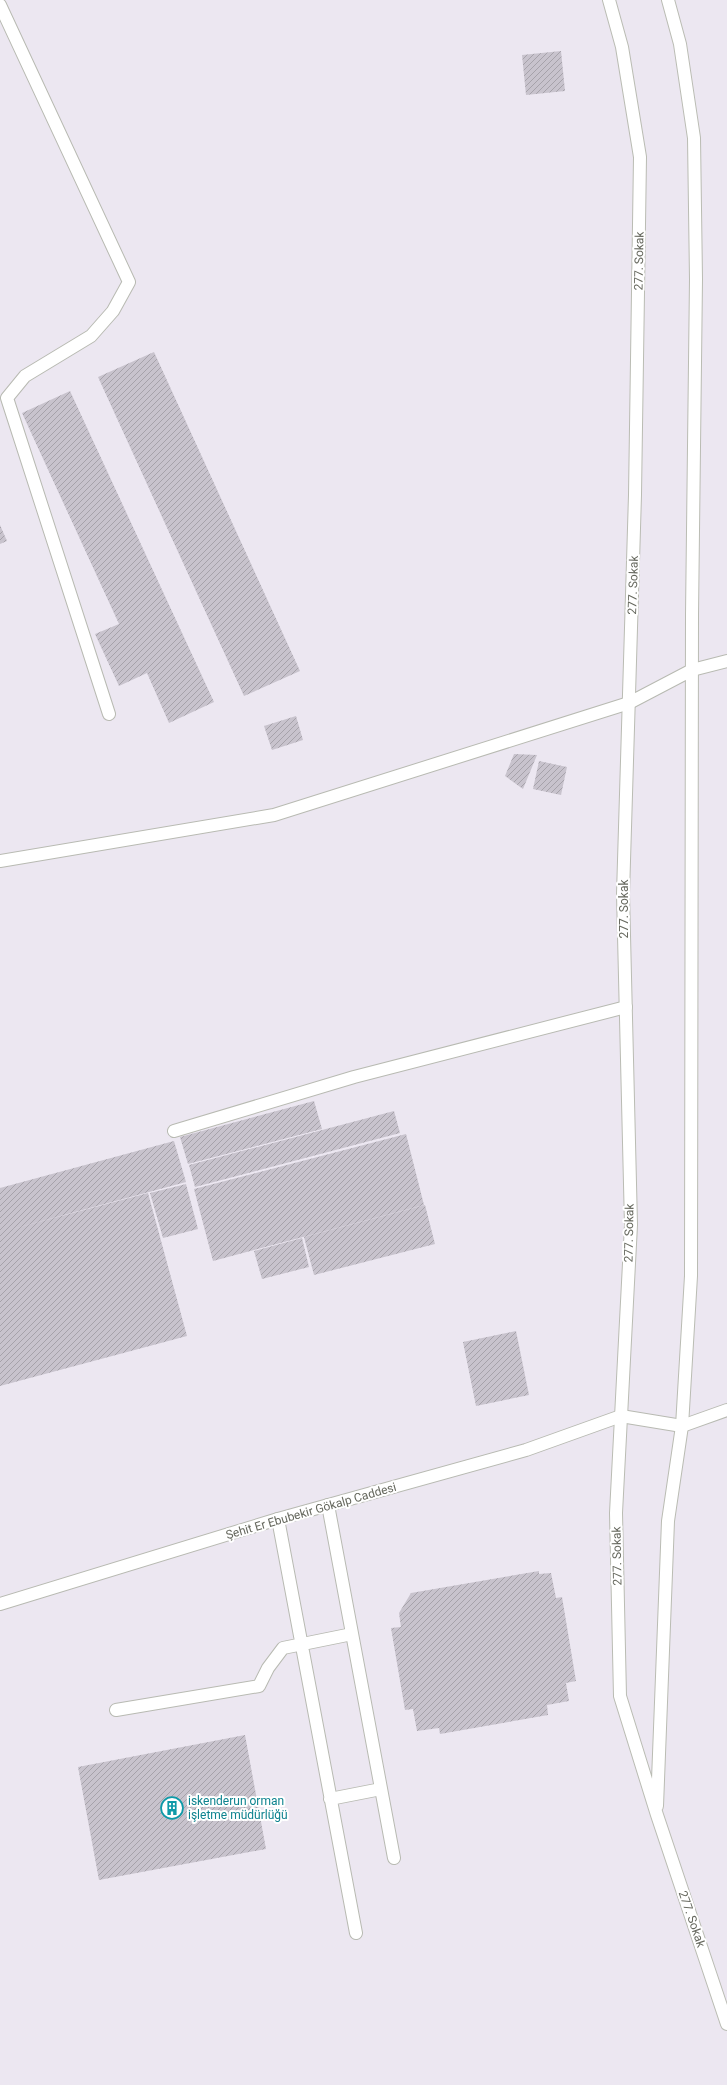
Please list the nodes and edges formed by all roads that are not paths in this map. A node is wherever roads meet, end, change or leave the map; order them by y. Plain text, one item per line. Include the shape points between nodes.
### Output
1 (609, 0) edge
2 (668, 0) edge
3 (0, 5) edge
4 (727, 661) edge
5 (692, 670) junction
6 (629, 703) junction
7 (109, 714) dead end
8 (0, 861) edge
9 (626, 1007) junction
10 (174, 1131) dead end
11 (727, 1410) edge
12 (621, 1416) junction
13 (682, 1426) junction
14 (328, 1505) junction
15 (278, 1519) junction
16 (0, 1604) edge
17 (352, 1634) junction
18 (302, 1643) junction
19 (116, 1710) dead end
20 (381, 1789) junction
21 (330, 1798) junction
22 (656, 1815) junction
23 (394, 1858) dead end
24 (356, 1933) dead end
25 (727, 2024) edge

1 - 6 street, 277. Sokak via 622,46 640,157
2 - 5 street, 277. Sokak via 680,44 694,138 696,279
3 - 7 street via 129,282 113,311 91,336 25,376 7,398
4 - 5 street
5 - 6 street
5 - 13 street, 277. Sokak via 691,1276
6 - 8 street via 274,815
6 - 9 street, 277. Sokak via 623,894
9 - 10 street via 354,1077
9 - 12 street, 277. Sokak via 631,1225
11 - 13 street
12 - 13 street
12 - 14 street, Şehit Er Ebubekir Gökalp Caddesi via 526,1450
12 - 22 street, 277. Sokak via 616,1513 620,1696
13 - 22 street, 277. Sokak via 668,1521
14 - 15 street, Şehit Er Ebubekir Gökalp Caddesi
14 - 17 street
15 - 16 street, Şehit Er Ebubekir Gökalp Caddesi
15 - 18 street
17 - 18 street
17 - 20 street
18 - 19 street via 283,1648 268,1668 259,1686
18 - 21 street
20 - 21 street
20 - 23 street
21 - 24 street
22 - 25 street, 277. Sokak

